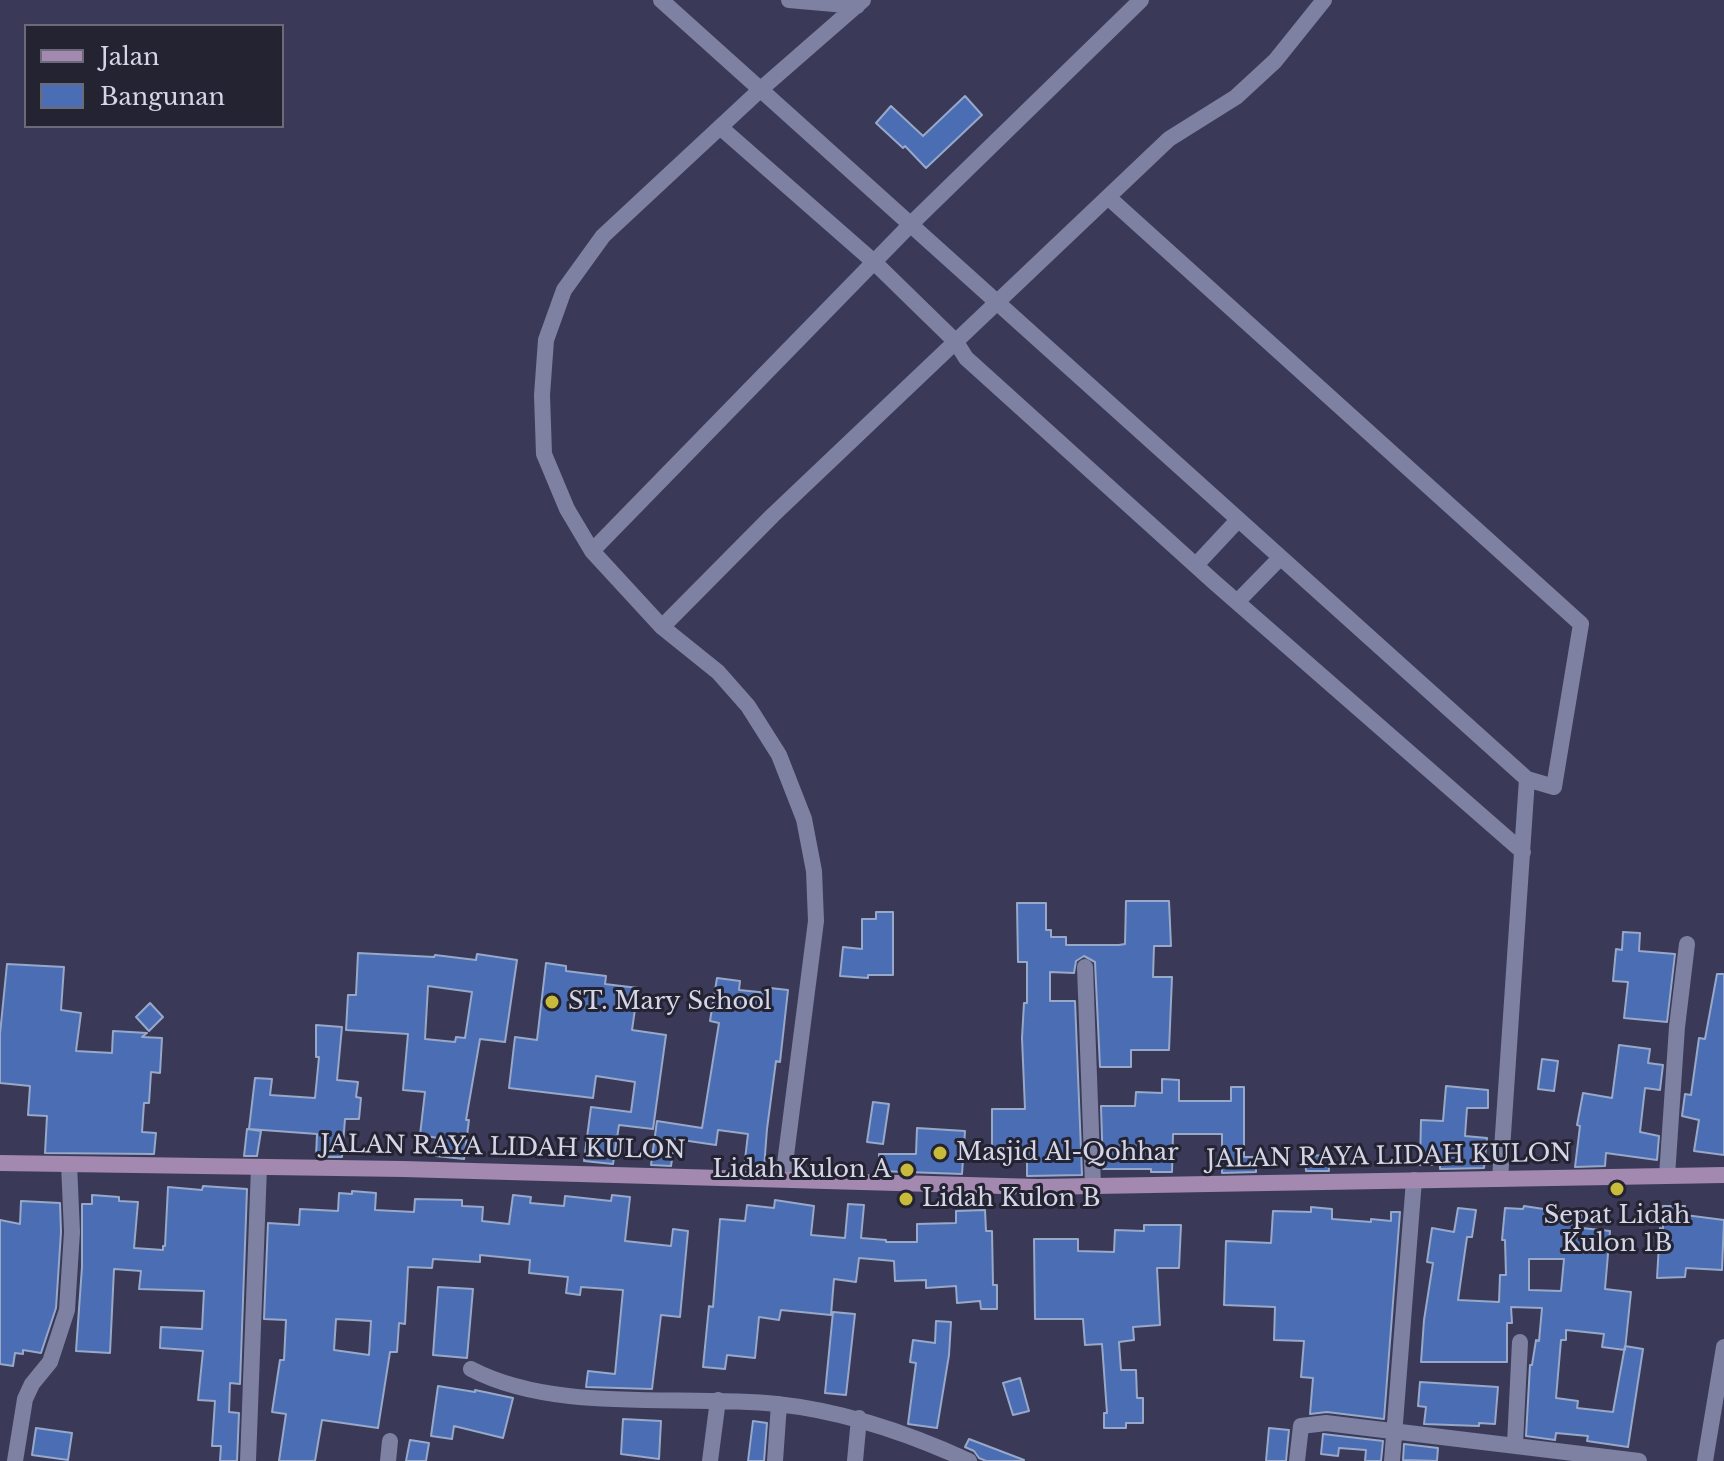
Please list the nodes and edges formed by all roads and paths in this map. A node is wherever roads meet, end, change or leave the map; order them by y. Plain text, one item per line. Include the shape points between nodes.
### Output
1 (661, 0) edge
2 (789, 0) edge
3 (1141, 0) edge
4 (1324, 0) edge
5 (860, 3) edge
6 (761, 89) junction
7 (720, 127) junction
8 (1108, 197) junction
9 (912, 223) junction
10 (874, 262) junction
11 (996, 304) junction
12 (956, 342) junction
13 (1238, 520) junction
14 (592, 551) junction
15 (1280, 558) junction
16 (1196, 565) junction
17 (1237, 602) junction
18 (662, 627) junction
19 (1527, 779) junction
20 (1523, 852) junction
21 (1687, 944) dead end
22 (1085, 967) dead end
23 (0, 1163) edge
24 (69, 1164) junction
25 (259, 1167) junction
26 (1724, 1175) edge
27 (1667, 1176) junction
28 (783, 1179) junction
29 (1500, 1179) junction
30 (1414, 1180) junction
31 (1093, 1186) junction
32 (1520, 1342) dead end
33 (1724, 1347) edge
34 (471, 1369) dead end
35 (718, 1400) junction
36 (779, 1404) junction
37 (859, 1418) junction
38 (1395, 1431) junction
39 (390, 1441) dead end
40 (1515, 1444) junction
41 (930, 1452) edge
42 (15, 1461) edge
43 (248, 1461) edge
44 (388, 1461) edge
45 (710, 1461) edge
46 (775, 1461) edge
47 (855, 1461) edge
48 (969, 1461) edge
49 (1297, 1461) edge
50 (1392, 1461) edge
51 (1639, 1461) edge
52 (1705, 1461) edge

1 - 6 street
2 - 5 street
3 - 9 street
4 - 8 street via 1275,61 1236,97 1169,139
5 - 6 street
6 - 7 street
6 - 9 street
7 - 10 street
7 - 14 street via 603,236 564,290 546,340 544,454
8 - 11 street
8 - 19 street via 1581,624 1554,787
9 - 10 street
9 - 11 street
10 - 12 street
10 - 14 street
11 - 12 street
11 - 13 street
12 - 16 street via 966,358
12 - 18 street
13 - 15 street
13 - 16 street
14 - 18 street
15 - 17 street
15 - 19 street
16 - 17 street
17 - 20 street
18 - 28 street via 718,672 748,706 779,755 804,819 816,921
19 - 20 street
20 - 29 street
21 - 27 street
22 - 31 street
23 - 24 main road, JALAN RAYA LIDAH KULON
24 - 25 main road, JALAN RAYA LIDAH KULON
24 - 42 street via 67,1310 50,1362 27,1391
25 - 28 main road, JALAN RAYA LIDAH KULON
25 - 43 street
26 - 27 main road, JALAN RAYA LIDAH KULON
27 - 29 main road, JALAN RAYA LIDAH KULON
28 - 31 main road, JALAN RAYA LIDAH KULON
29 - 30 main road, JALAN RAYA LIDAH KULON
30 - 31 main road, JALAN RAYA LIDAH KULON
30 - 38 street
32 - 40 street
33 - 52 street
34 - 35 street via 545,1394
35 - 36 street
35 - 45 street
36 - 37 street
36 - 46 street
37 - 41 street
37 - 47 street
38 - 40 street
38 - 49 street via 1304,1424
38 - 50 street
39 - 44 street
40 - 51 street
41 - 48 street

